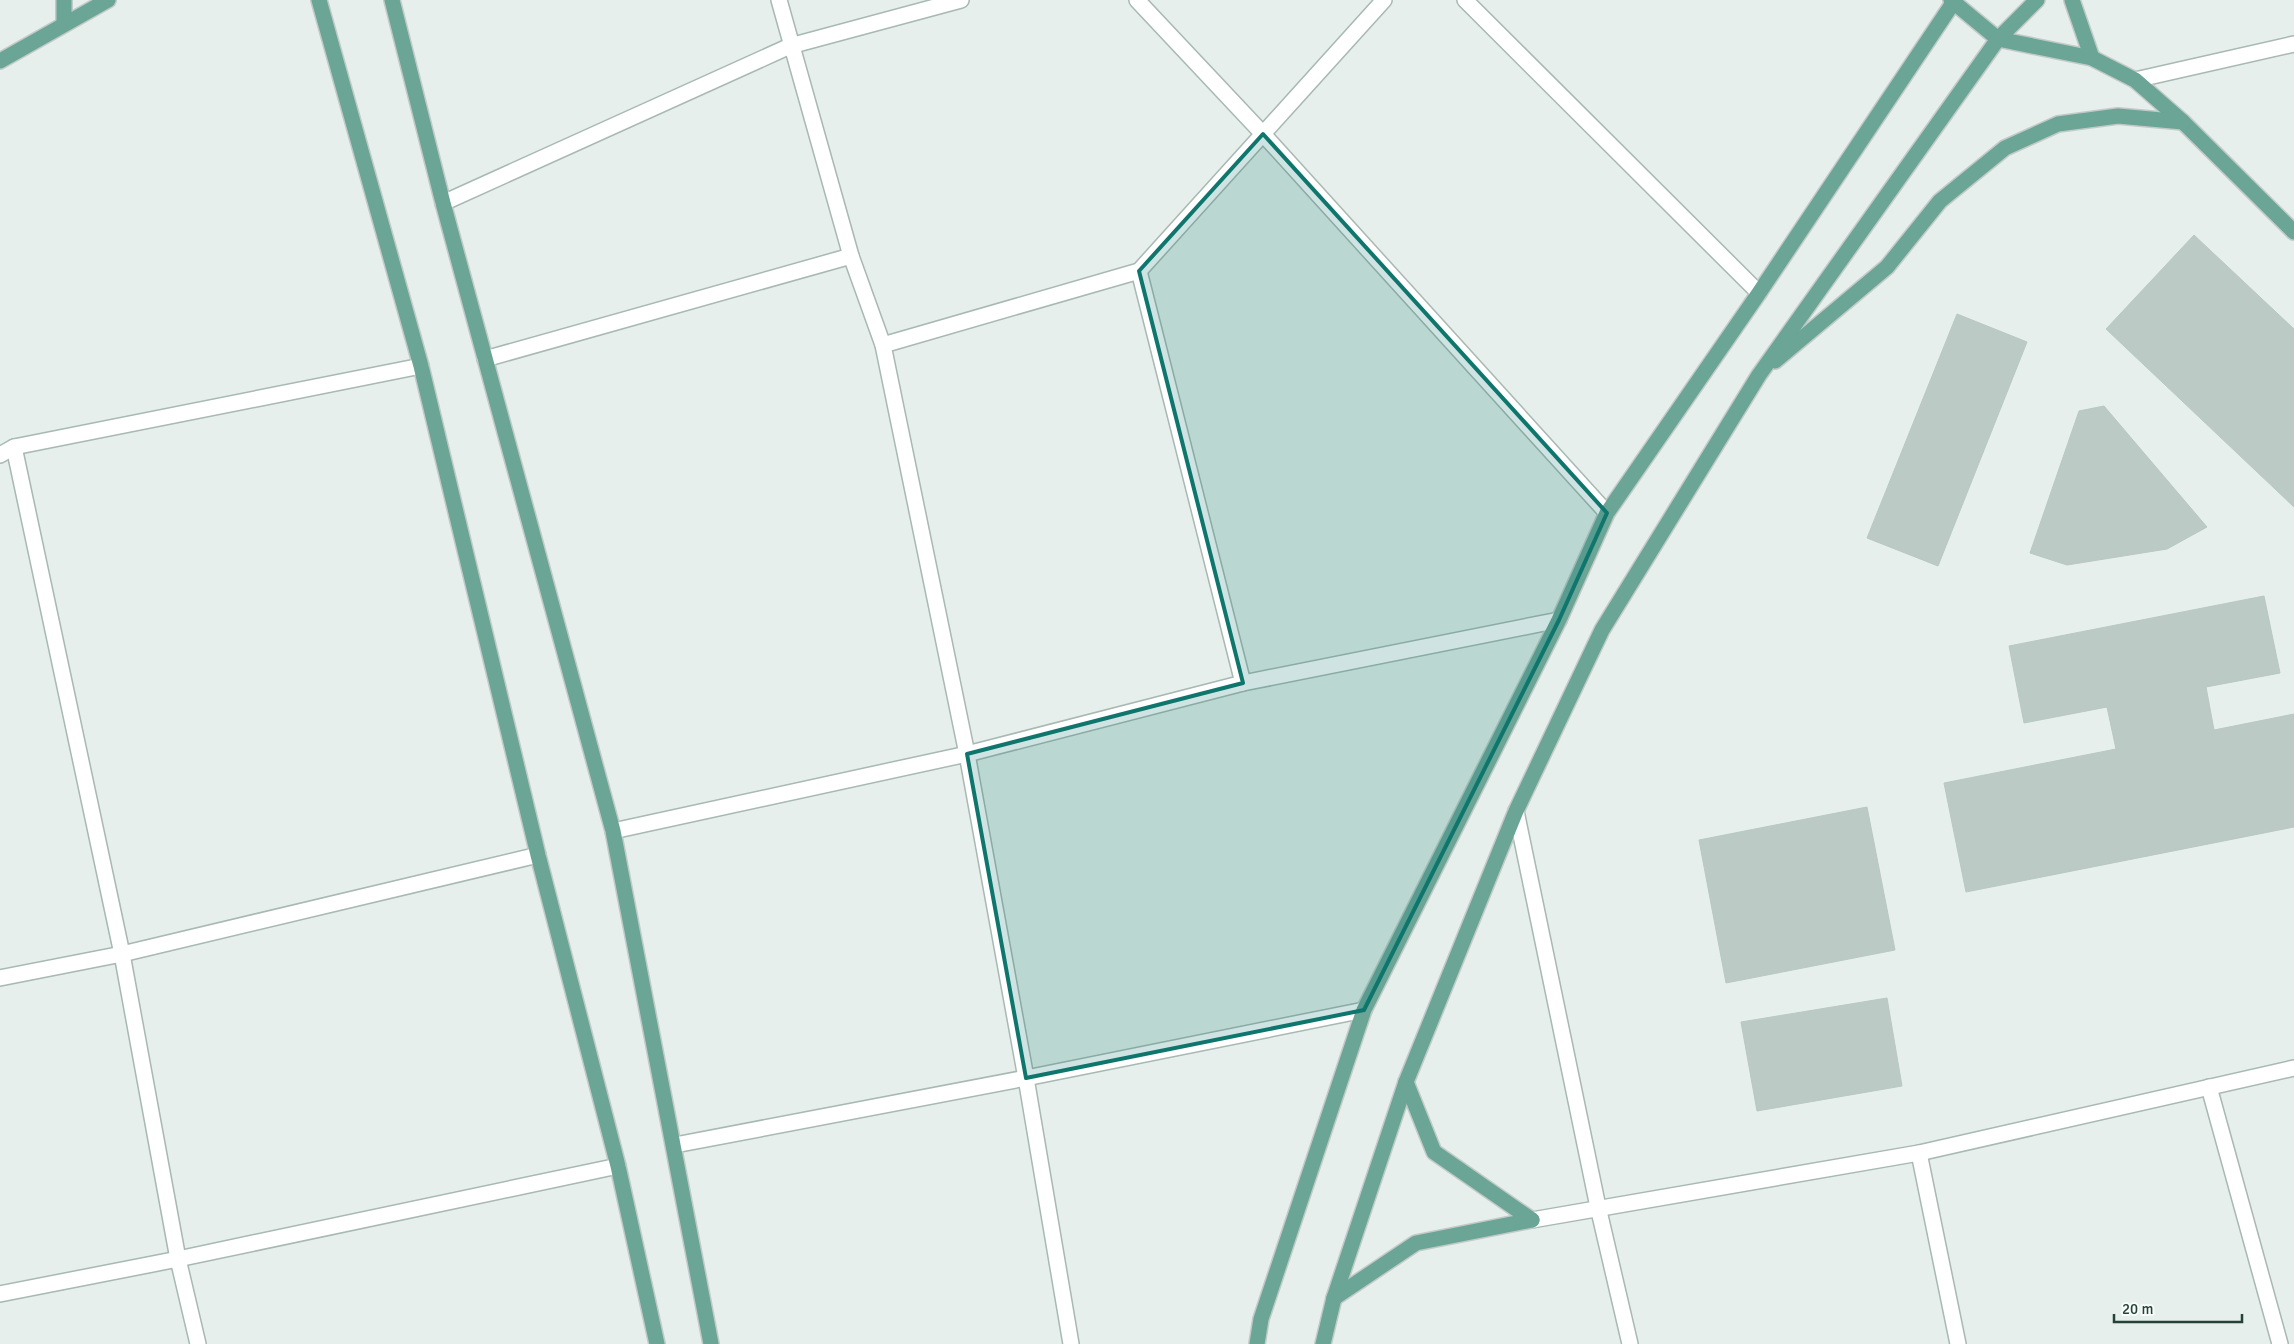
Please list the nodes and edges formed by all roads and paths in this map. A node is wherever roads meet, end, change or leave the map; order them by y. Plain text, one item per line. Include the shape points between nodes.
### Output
1 (64, 0) edge
2 (108, 0) edge
3 (318, 0) edge
4 (392, 0) edge
5 (779, 0) edge
6 (961, 0) edge
7 (1137, 0) edge
8 (1384, 0) edge
9 (1465, 0) edge
10 (2037, 0) edge
11 (2072, 0) edge
12 (1953, 1) edge
13 (64, 24) junction
14 (1998, 39) junction
15 (2294, 44) edge
16 (790, 46) junction
17 (2092, 58) junction
18 (0, 61) edge
19 (2135, 80) junction
20 (2183, 122) junction
21 (1263, 134) junction
22 (443, 203) junction
23 (2294, 232) edge
24 (851, 256) junction
25 (1139, 271) junction
26 (1759, 293) junction
27 (883, 345) junction
28 (485, 359) junction
29 (421, 366) junction
30 (1759, 375) junction
31 (14, 447) junction
32 (0, 455) edge
33 (1607, 513) junction
34 (1559, 620) junction
35 (1243, 683) junction
36 (967, 754) junction
37 (1516, 811) junction
38 (614, 831) junction
39 (538, 855) junction
40 (122, 954) junction
41 (0, 978) edge
42 (1364, 1010) junction
43 (2294, 1068) edge
44 (1026, 1078) junction
45 (1406, 1082) junction
46 (2209, 1087) junction
47 (675, 1145) junction
48 (1919, 1153) junction
49 (618, 1166) junction
50 (1598, 1207) junction
51 (1532, 1220) junction
52 (178, 1259) junction
53 (0, 1294) edge
54 (1334, 1298) junction
55 (198, 1344) edge
56 (657, 1344) edge
57 (711, 1344) edge
58 (1071, 1344) edge
59 (1257, 1344) edge
60 (1323, 1344) edge
61 (1630, 1344) edge
62 (1958, 1344) edge
63 (2280, 1344) edge

1 - 13 main road
2 - 13 main road
3 - 29 main road
4 - 22 main road
5 - 16 street
6 - 16 street
7 - 21 street
8 - 21 street
9 - 26 street
10 - 14 main road
11 - 17 main road
12 - 14 main road
12 - 26 main road
13 - 18 main road
14 - 17 main road
14 - 30 main road
15 - 19 street
16 - 22 street
16 - 24 street
17 - 19 main road
19 - 20 main road
20 - 23 main road
20 - 30 main road via 2118,116 2058,124 2005,148 1940,201 1887,267
21 - 25 street
21 - 33 street
22 - 28 main road
24 - 27 street
24 - 28 street
25 - 27 street
25 - 35 street
26 - 33 main road
27 - 36 street
28 - 38 main road
29 - 31 street
29 - 39 main road
30 - 37 main road via 1602,630
31 - 32 street
31 - 40 street
33 - 34 main road
34 - 35 street
34 - 42 main road
35 - 36 street
36 - 38 street
36 - 44 street
37 - 45 main road
37 - 50 street
38 - 47 main road
39 - 40 street
39 - 49 main road
40 - 41 street
40 - 52 street
42 - 44 street
42 - 59 main road via 1261,1319
43 - 46 street
44 - 47 street
44 - 58 street
45 - 51 main road via 1434,1152
45 - 54 main road
46 - 48 street
46 - 63 street
47 - 57 main road
48 - 50 street
48 - 62 street
49 - 52 street
49 - 56 main road
50 - 51 street
50 - 61 street
51 - 54 main road via 1416,1243
52 - 53 street
52 - 55 street
54 - 60 main road

